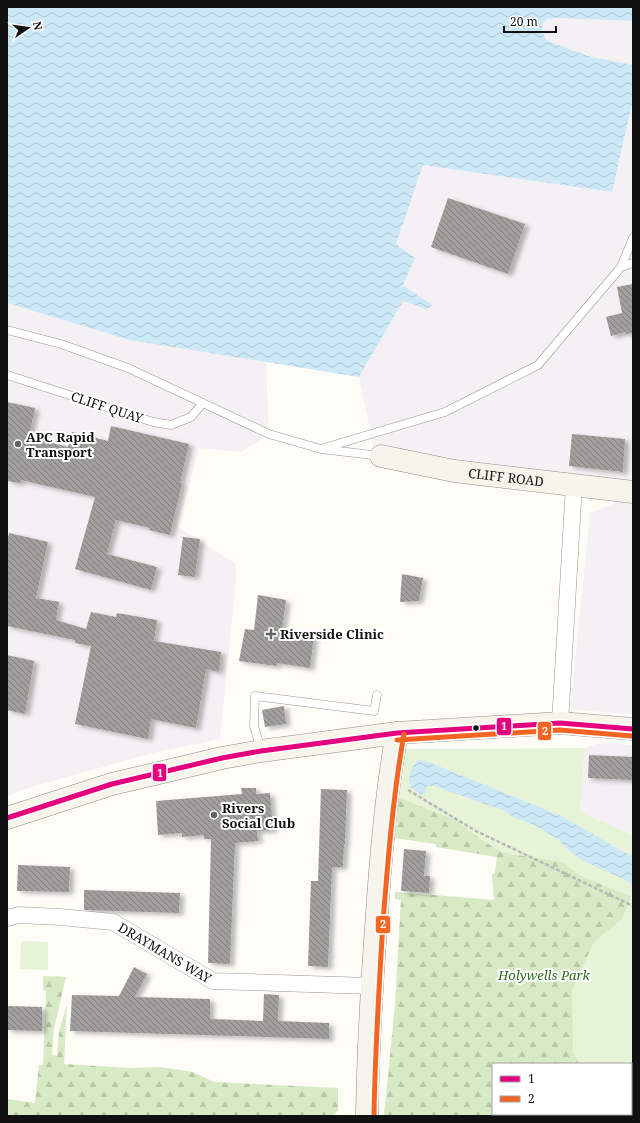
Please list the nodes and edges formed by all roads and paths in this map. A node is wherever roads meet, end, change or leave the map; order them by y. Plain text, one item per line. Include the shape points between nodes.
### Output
1 (633, 238) edge
2 (633, 263) edge
3 (621, 267) junction
4 (7, 330) edge
5 (7, 375) edge
6 (203, 404) junction
7 (321, 449) junction
8 (381, 456) joint
9 (574, 485) junction
10 (633, 492) edge
11 (377, 695) dead end
12 (560, 723) junction
13 (633, 729) edge
14 (397, 733) junction
15 (261, 751) junction
16 (389, 779) junction
17 (7, 818) edge
18 (633, 906) edge
19 (7, 918) edge
20 (371, 986) junction
21 (367, 1116) edge

1 - 3 lane
2 - 3 lane
3 - 7 lane via 538,365 445,412
4 - 6 lane via 61,344 128,368
5 - 6 lane, CLIFF QUAY via 153,422 171,425 191,416
6 - 7 lane via 269,434
7 - 8 lane
8 - 9 street, CLIFF ROAD via 454,472
9 - 10 street, CLIFF ROAD
9 - 12 street
11 - 15 lane via 374,712 255,696 254,726
12 - 13 street
12 - 14 street
14 - 15 street
14 - 16 street
15 - 17 street via 112,784
16 - 18 path via 476,831
16 - 20 street
19 - 20 street, DRAYMANS WAY via 19,915 113,922 213,981
20 - 21 street

